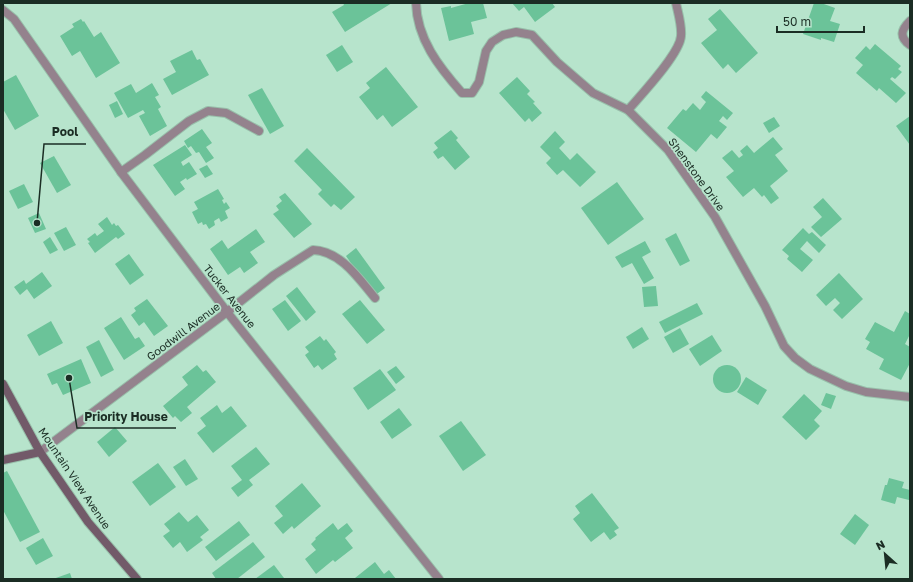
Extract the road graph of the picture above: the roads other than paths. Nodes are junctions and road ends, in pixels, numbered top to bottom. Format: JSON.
{"nodes":[{"id":1,"x":416,"y":3,"type":"edge"},
{"id":2,"x":676,"y":3,"type":"edge"},
{"id":3,"x":3,"y":10,"type":"edge"},
{"id":4,"x":910,"y":21,"type":"edge"},
{"id":5,"x":910,"y":45,"type":"edge"},
{"id":6,"x":628,"y":110,"type":"junction"},
{"id":7,"x":259,"y":131,"type":"dead end"},
{"id":8,"x":121,"y":172,"type":"junction"},
{"id":9,"x":375,"y":298,"type":"dead end"},
{"id":10,"x":228,"y":312,"type":"junction"},
{"id":11,"x":3,"y":384,"type":"edge"},
{"id":12,"x":910,"y":396,"type":"edge"},
{"id":13,"x":40,"y":452,"type":"junction"},
{"id":14,"x":3,"y":460,"type":"edge"},
{"id":15,"x":137,"y":579,"type":"edge"},
{"id":16,"x":439,"y":579,"type":"edge"}],
"edges":[{"from":1,"to":6,"type":"street","name":"Shenstone Drive"},
{"from":2,"to":6,"type":"street"},
{"from":3,"to":8,"type":"street","name":"Tucker Avenue"},
{"from":4,"to":5,"type":"street"},
{"from":6,"to":12,"type":"street","name":"Shenstone Drive"},
{"from":7,"to":8,"type":"street"},
{"from":8,"to":10,"type":"street","name":"Tucker Avenue"},
{"from":9,"to":10,"type":"street","name":"Goodwill Avenue"},
{"from":10,"to":13,"type":"street","name":"Goodwill Avenue"},
{"from":10,"to":16,"type":"street","name":"Tucker Avenue"},
{"from":11,"to":13,"type":"main road","name":"Mountain View Avenue"},
{"from":13,"to":14,"type":"main road"},
{"from":13,"to":15,"type":"main road","name":"Mountain View Avenue"}]}
